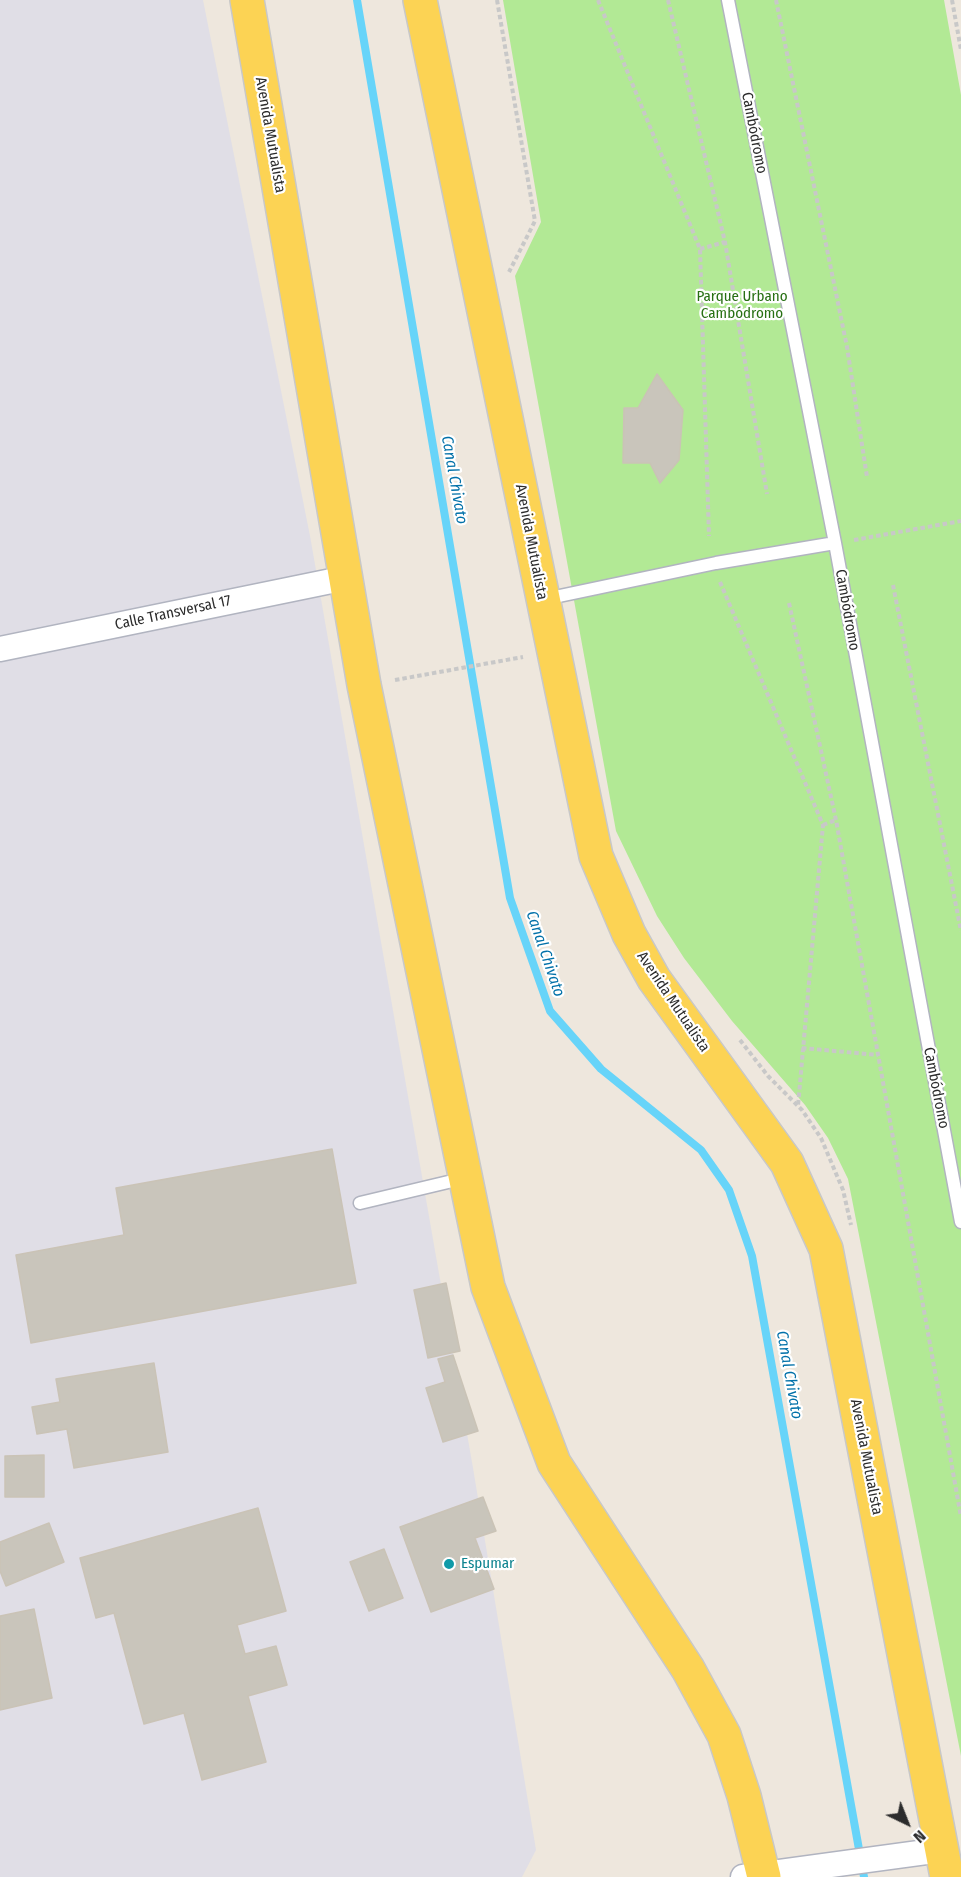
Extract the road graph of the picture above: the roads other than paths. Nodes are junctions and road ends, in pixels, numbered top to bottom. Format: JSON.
{"nodes":[{"id":1,"x":247,"y":0,"type":"edge"},
{"id":2,"x":420,"y":0,"type":"edge"},
{"id":3,"x":728,"y":0,"type":"edge"},
{"id":4,"x":835,"y":543,"type":"junction"},
{"id":5,"x":346,"y":578,"type":"junction"},
{"id":6,"x":543,"y":600,"type":"junction"},
{"id":7,"x":0,"y":649,"type":"edge"},
{"id":8,"x":466,"y":1178,"type":"junction"},
{"id":9,"x":360,"y":1203,"type":"dead end"},
{"id":10,"x":961,"y":1222,"type":"edge"},
{"id":11,"x":932,"y":1860,"type":"edge"},
{"id":12,"x":757,"y":1876,"type":"edge"}],
"edges":[{"from":1,"to":5,"type":"main road","name":"Avenida Mutualista"},
{"from":2,"to":6,"type":"main road","name":"Avenida Mutualista"},
{"from":3,"to":4,"type":"lane","name":"Cambódromo"},
{"from":4,"to":6,"type":"lane"},
{"from":4,"to":10,"type":"lane","name":"Cambódromo"},
{"from":5,"to":7,"type":"street","name":"Calle Transversal 17"},
{"from":5,"to":8,"type":"main road","name":"Avenida Mutualista"},
{"from":6,"to":11,"type":"main road","name":"Avenida Mutualista"},
{"from":8,"to":9,"type":"lane"},
{"from":8,"to":12,"type":"main road","name":"Avenida Mutualista"},
{"from":11,"to":12,"type":"street"}]}
